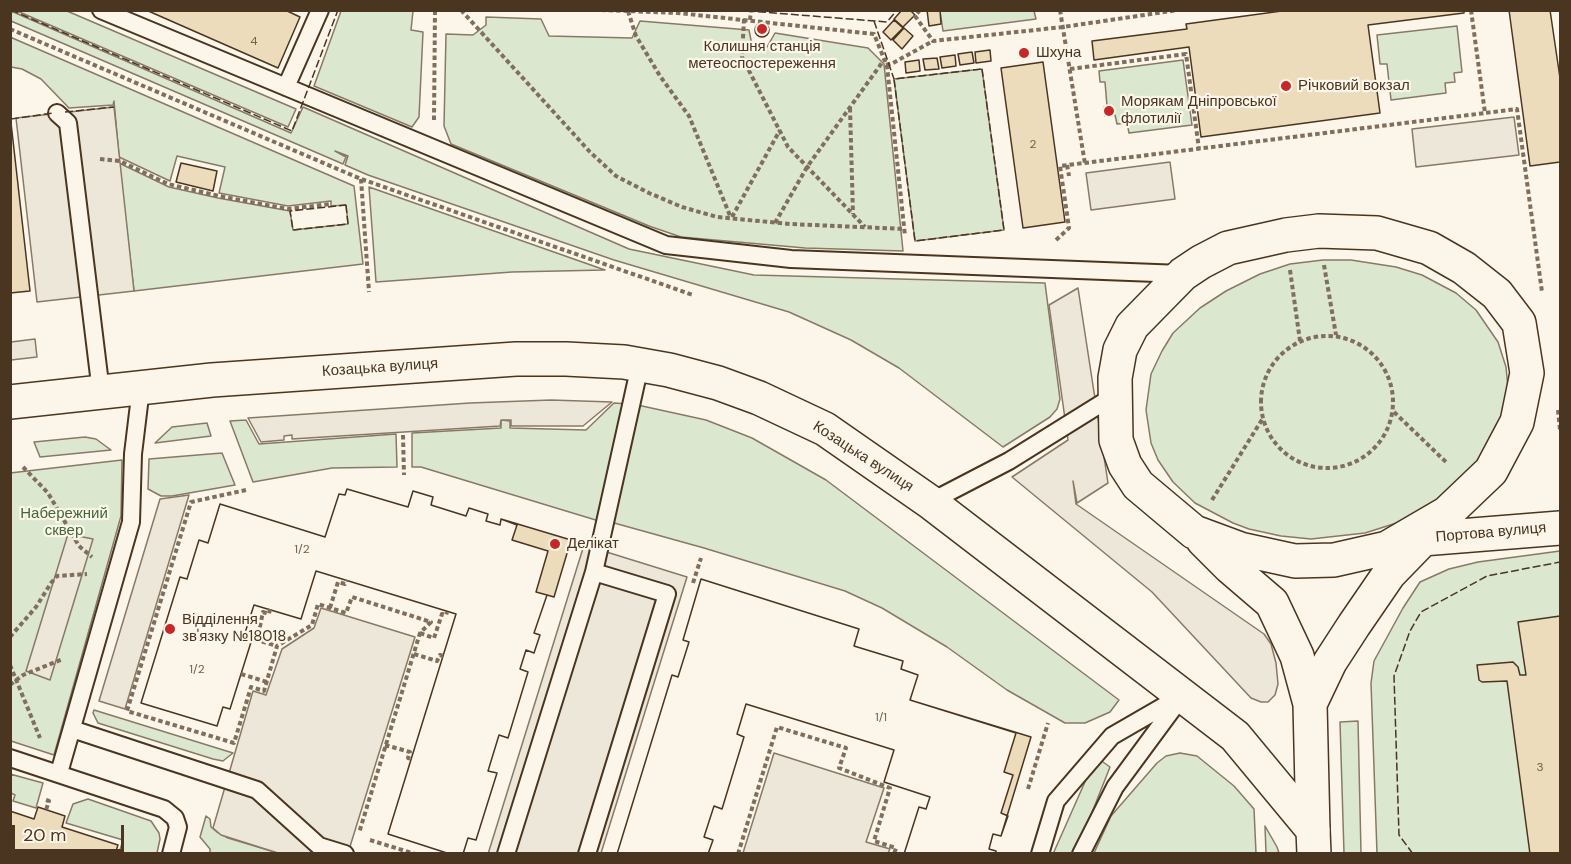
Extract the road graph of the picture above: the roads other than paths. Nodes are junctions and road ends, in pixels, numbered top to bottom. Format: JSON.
{"nodes":[{"id":1,"x":101,"y":10,"type":"edge"},
{"id":2,"x":320,"y":10,"type":"edge"},
{"id":3,"x":286,"y":87,"type":"junction"},
{"id":4,"x":57,"y":113,"type":"dead end"},
{"id":5,"x":1183,"y":274,"type":"junction"},
{"id":6,"x":640,"y":365,"type":"junction"},
{"id":7,"x":141,"y":388,"type":"junction"},
{"id":8,"x":101,"y":393,"type":"junction"},
{"id":9,"x":1114,"y":395,"type":"junction"},
{"id":10,"x":10,"y":402,"type":"edge"},
{"id":11,"x":930,"y":502,"type":"junction"},
{"id":12,"x":1447,"y":513,"type":"junction"},
{"id":13,"x":1201,"y":520,"type":"junction"},
{"id":14,"x":1560,"y":528,"type":"edge"},
{"id":15,"x":1422,"y":539,"type":"junction"},
{"id":16,"x":594,"y":572,"type":"junction"},
{"id":17,"x":1182,"y":695,"type":"junction"},
{"id":18,"x":1310,"y":704,"type":"junction"},
{"id":19,"x":72,"y":729,"type":"junction"},
{"id":20,"x":10,"y":758,"type":"edge"},
{"id":21,"x":59,"y":773,"type":"junction"},
{"id":22,"x":1313,"y":842,"type":"edge"},
{"id":23,"x":171,"y":854,"type":"edge"},
{"id":24,"x":345,"y":854,"type":"edge"},
{"id":25,"x":506,"y":854,"type":"edge"},
{"id":26,"x":587,"y":854,"type":"edge"},
{"id":27,"x":1040,"y":854,"type":"edge"},
{"id":28,"x":1081,"y":854,"type":"edge"}],
"edges":[{"from":1,"to":3,"type":"lane"},
{"from":2,"to":3,"type":"lane"},
{"from":3,"to":5,"type":"lane"},
{"from":4,"to":8,"type":"lane"},
{"from":5,"to":9,"type":"street"},
{"from":5,"to":12,"type":"street"},
{"from":6,"to":7,"type":"street","name":"Козацька вулиця"},
{"from":6,"to":11,"type":"street","name":"Козацька вулиця"},
{"from":6,"to":16,"type":"lane"},
{"from":7,"to":8,"type":"street","name":"Козацька вулиця"},
{"from":7,"to":19,"type":"lane"},
{"from":8,"to":10,"type":"street","name":"Козацька вулиця"},
{"from":9,"to":11,"type":"lane"},
{"from":9,"to":13,"type":"street"},
{"from":11,"to":17,"type":"street","name":"Козацька вулиця"},
{"from":12,"to":13,"type":"street"},
{"from":12,"to":15,"type":"street"},
{"from":13,"to":18,"type":"street"},
{"from":14,"to":15,"type":"street","name":"Портова вулиця"},
{"from":15,"to":18,"type":"street"},
{"from":16,"to":25,"type":"lane"},
{"from":16,"to":26,"type":"lane"},
{"from":17,"to":22,"type":"street","name":"Козацька вулиця"},
{"from":17,"to":27,"type":"lane"},
{"from":17,"to":28,"type":"lane"},
{"from":18,"to":22,"type":"street"},
{"from":19,"to":21,"type":"lane"},
{"from":19,"to":24,"type":"lane"},
{"from":20,"to":21,"type":"lane"},
{"from":21,"to":23,"type":"lane"}]}
